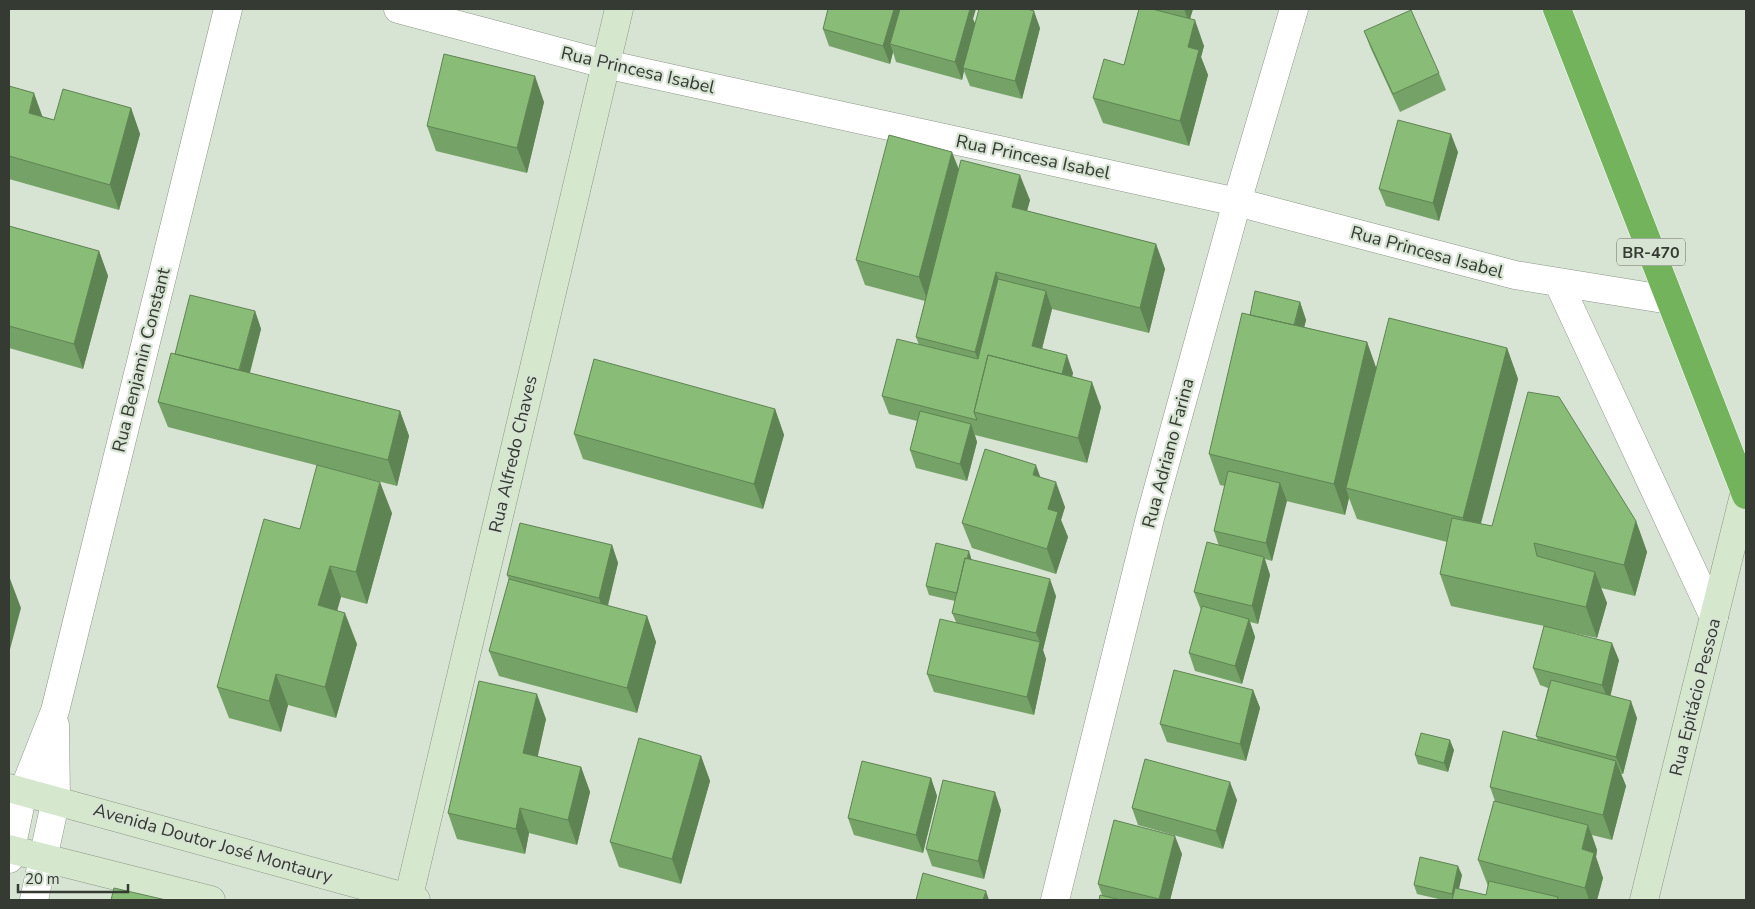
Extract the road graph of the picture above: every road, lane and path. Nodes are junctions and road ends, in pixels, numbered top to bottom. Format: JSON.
{"nodes":[{"id":1,"x":228,"y":9,"type":"edge"},
{"id":2,"x":398,"y":9,"type":"edge"},
{"id":3,"x":619,"y":9,"type":"edge"},
{"id":4,"x":1294,"y":9,"type":"edge"},
{"id":5,"x":1557,"y":9,"type":"edge"},
{"id":6,"x":605,"y":64,"type":"junction"},
{"id":7,"x":1237,"y":202,"type":"junction"},
{"id":8,"x":1558,"y":282,"type":"junction"},
{"id":9,"x":1670,"y":300,"type":"junction"},
{"id":10,"x":1746,"y":492,"type":"edge"},
{"id":11,"x":1714,"y":616,"type":"junction"},
{"id":12,"x":55,"y":711,"type":"junction"},
{"id":13,"x":16,"y":790,"type":"edge"},
{"id":14,"x":56,"y":800,"type":"junction"},
{"id":15,"x":9,"y":853,"type":"edge"},
{"id":16,"x":43,"y":858,"type":"junction"},
{"id":17,"x":34,"y":900,"type":"edge"},
{"id":18,"x":211,"y":900,"type":"edge"},
{"id":19,"x":411,"y":900,"type":"edge"},
{"id":20,"x":1055,"y":900,"type":"edge"},
{"id":21,"x":1644,"y":900,"type":"edge"}],
"edges":[{"from":1,"to":12,"type":"street","name":"Rua Benjamin Constant"},
{"from":2,"to":6,"type":"street","name":"Rua Princesa Isabel"},
{"from":3,"to":6,"type":"street","name":"Rua Alfredo Chaves"},
{"from":4,"to":7,"type":"street","name":"Rua Adriano Farina"},
{"from":5,"to":9,"type":"highway","number":"BR-470"},
{"from":6,"to":7,"type":"street","name":"Rua Princesa Isabel"},
{"from":6,"to":19,"type":"street","name":"Rua Alfredo Chaves"},
{"from":7,"to":8,"type":"street","name":"Rua Princesa Isabel"},
{"from":7,"to":20,"type":"street","name":"Rua Adriano Farina"},
{"from":8,"to":9,"type":"street","name":"Rua Princesa Isabel"},
{"from":8,"to":11,"type":"street"},
{"from":9,"to":10,"type":"highway","number":"BR-470"},
{"from":10,"to":11,"type":"street","name":"Rua Epitácio Pessoa"},
{"from":11,"to":21,"type":"street","name":"Rua Epitácio Pessoa"},
{"from":12,"to":13,"type":"street","name":"Rua Benjamin Constant"},
{"from":12,"to":14,"type":"street","name":"Rua Benjamin Constant"},
{"from":13,"to":14,"type":"street","name":"Avenida Doutor José Montaury"},
{"from":13,"to":15,"type":"street","name":"Rua Benjamin Constant"},
{"from":14,"to":16,"type":"street","name":"Rua Benjamin Constant"},
{"from":14,"to":19,"type":"street","name":"Avenida Doutor José Montaury"},
{"from":15,"to":16,"type":"street"},
{"from":16,"to":17,"type":"street","name":"Rua Benjamin Constant"},
{"from":16,"to":18,"type":"street"}]}
